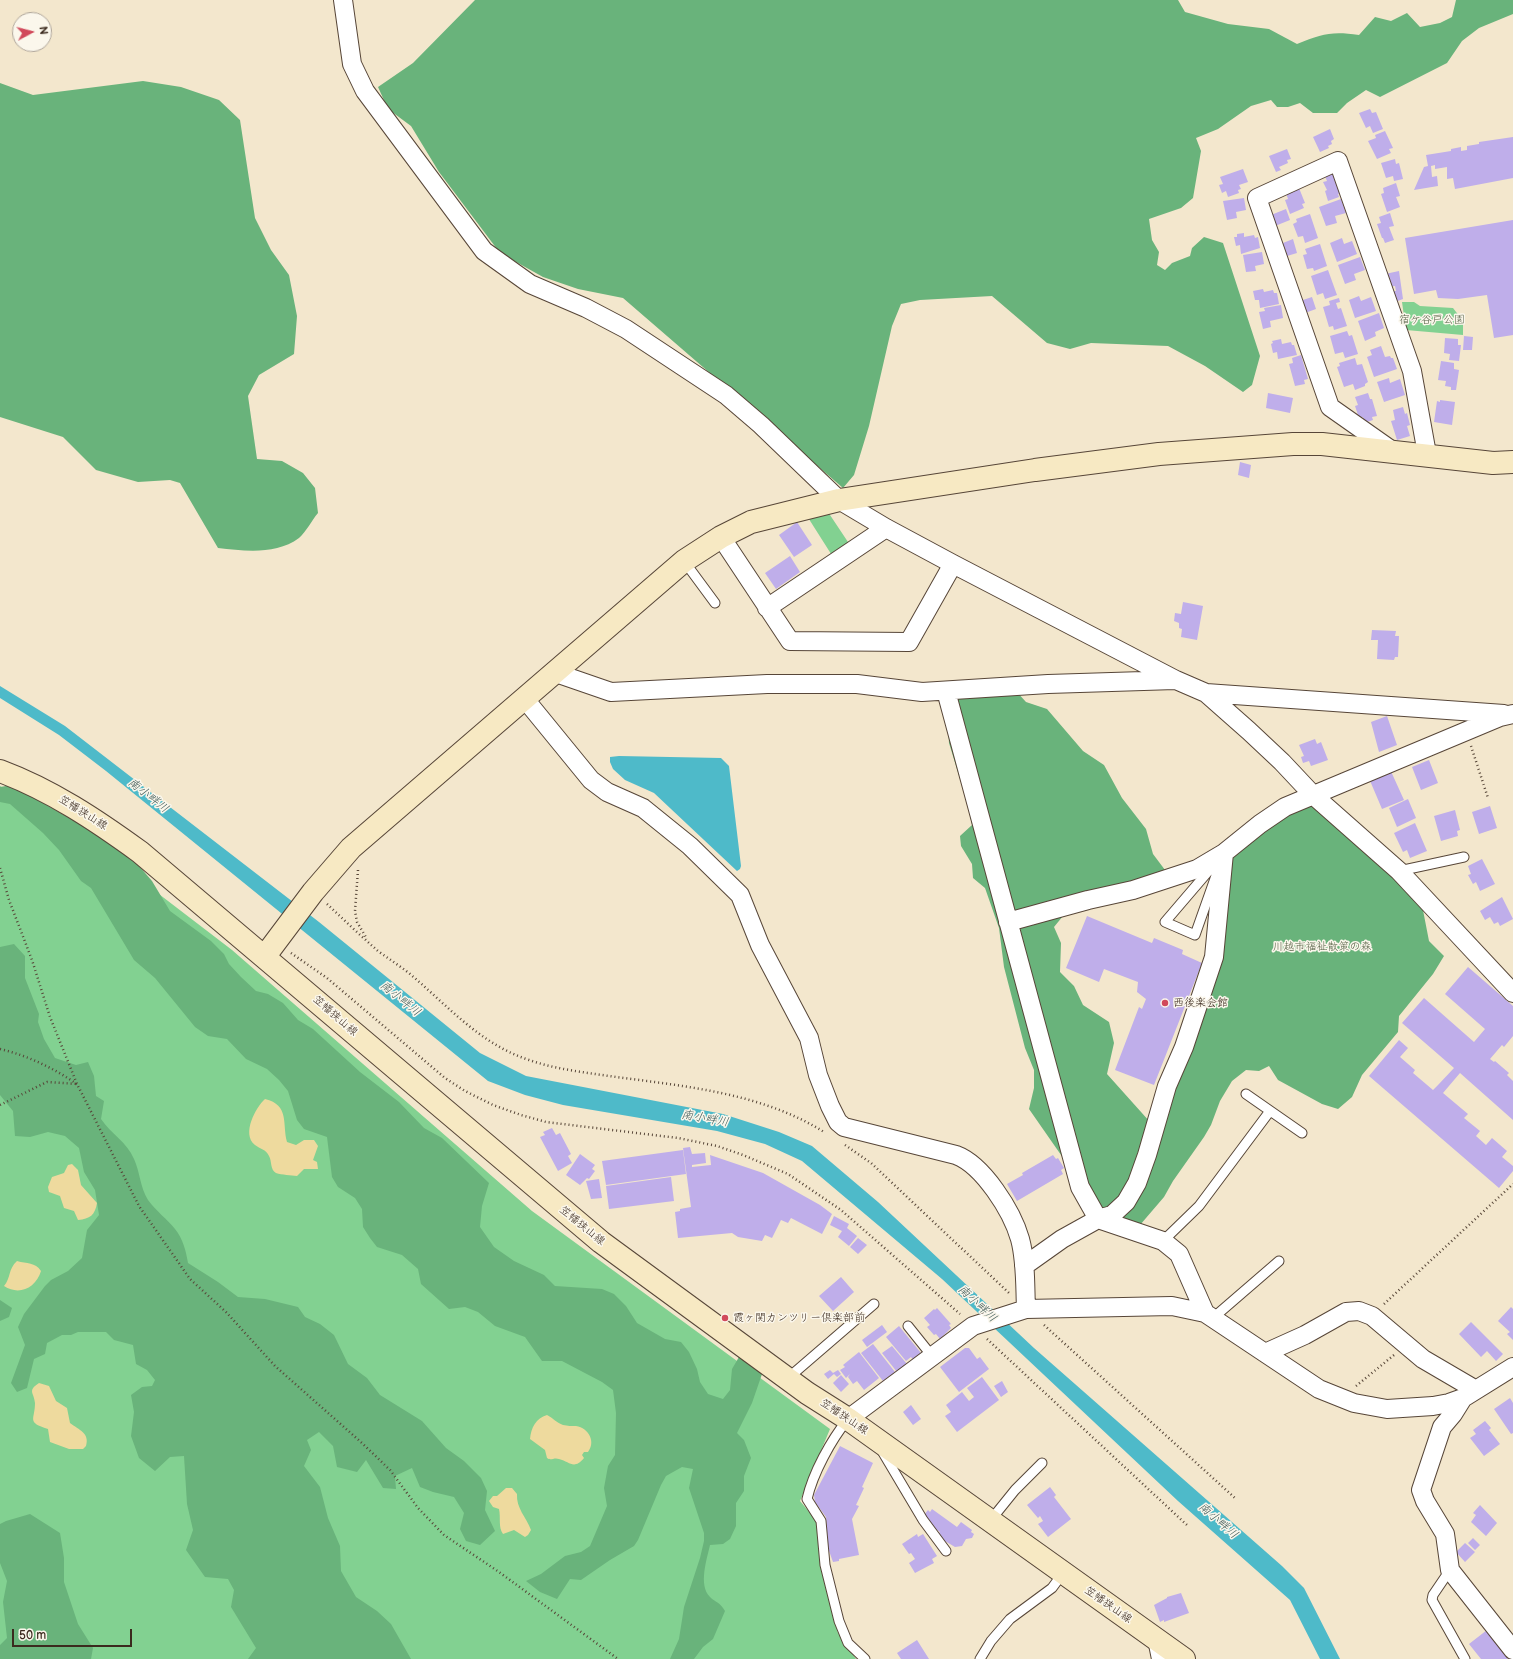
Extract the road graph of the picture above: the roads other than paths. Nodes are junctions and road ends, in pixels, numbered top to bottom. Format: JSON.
{"nodes":[{"id":1,"x":343,"y":0,"type":"edge"},
{"id":2,"x":1394,"y":452,"type":"junction"},
{"id":3,"x":1427,"y":454,"type":"junction"},
{"id":4,"x":1513,"y":462,"type":"edge"},
{"id":5,"x":839,"y":500,"type":"junction"},
{"id":6,"x":886,"y":528,"type":"junction"},
{"id":7,"x":721,"y":537,"type":"junction"},
{"id":8,"x":684,"y":561,"type":"junction"},
{"id":9,"x":953,"y":564,"type":"junction"},
{"id":10,"x":715,"y":604,"type":"dead end"},
{"id":11,"x":767,"y":608,"type":"junction"},
{"id":12,"x":553,"y":672,"type":"junction"},
{"id":13,"x":1176,"y":680,"type":"junction"},
{"id":14,"x":946,"y":691,"type":"junction"},
{"id":15,"x":1206,"y":693,"type":"junction"},
{"id":16,"x":524,"y":698,"type":"junction"},
{"id":17,"x":1512,"y":714,"type":"edge"},
{"id":18,"x":0,"y":771,"type":"edge"},
{"id":19,"x":1313,"y":795,"type":"junction"},
{"id":20,"x":1224,"y":853,"type":"junction"},
{"id":21,"x":1464,"y":857,"type":"dead end"},
{"id":22,"x":1399,"y":871,"type":"junction"},
{"id":23,"x":1008,"y":922,"type":"junction"},
{"id":24,"x":265,"y":956,"type":"junction"},
{"id":25,"x":1513,"y":993,"type":"edge"},
{"id":26,"x":1246,"y":1094,"type":"dead end"},
{"id":27,"x":1270,"y":1111,"type":"junction"},
{"id":28,"x":1302,"y":1133,"type":"dead end"},
{"id":29,"x":1098,"y":1218,"type":"junction"},
{"id":30,"x":1163,"y":1241,"type":"junction"},
{"id":31,"x":1280,"y":1261,"type":"dead end"},
{"id":32,"x":1024,"y":1266,"type":"junction"},
{"id":33,"x":874,"y":1304,"type":"dead end"},
{"id":34,"x":1026,"y":1310,"type":"junction"},
{"id":35,"x":1209,"y":1315,"type":"junction"},
{"id":36,"x":908,"y":1326,"type":"dead end"},
{"id":37,"x":1265,"y":1353,"type":"junction"},
{"id":38,"x":932,"y":1356,"type":"junction"},
{"id":39,"x":1513,"y":1367,"type":"edge"},
{"id":40,"x":787,"y":1379,"type":"junction"},
{"id":41,"x":1469,"y":1394,"type":"junction"},
{"id":42,"x":848,"y":1419,"type":"junction"},
{"id":43,"x":875,"y":1438,"type":"junction"},
{"id":44,"x":1042,"y":1463,"type":"dead end"},
{"id":45,"x":990,"y":1522,"type":"junction"},
{"id":46,"x":946,"y":1550,"type":"dead end"},
{"id":47,"x":1450,"y":1570,"type":"junction"},
{"id":48,"x":1063,"y":1573,"type":"junction"},
{"id":49,"x":1159,"y":1649,"type":"edge"},
{"id":50,"x":1513,"y":1650,"type":"edge"},
{"id":51,"x":865,"y":1659,"type":"edge"},
{"id":52,"x":980,"y":1659,"type":"edge"},
{"id":53,"x":1184,"y":1659,"type":"edge"},
{"id":54,"x":1465,"y":1659,"type":"edge"}],
"edges":[{"from":1,"to":5,"type":"street"},
{"from":2,"to":3,"type":"main road"},
{"from":2,"to":3,"type":"street"},
{"from":2,"to":5,"type":"main road"},
{"from":3,"to":4,"type":"main road"},
{"from":5,"to":6,"type":"street"},
{"from":5,"to":7,"type":"main road"},
{"from":6,"to":9,"type":"street"},
{"from":6,"to":11,"type":"street"},
{"from":7,"to":8,"type":"main road"},
{"from":7,"to":11,"type":"street"},
{"from":8,"to":10,"type":"lane"},
{"from":8,"to":12,"type":"main road"},
{"from":9,"to":11,"type":"street"},
{"from":9,"to":13,"type":"street"},
{"from":12,"to":14,"type":"street"},
{"from":12,"to":16,"type":"main road"},
{"from":13,"to":14,"type":"street"},
{"from":13,"to":15,"type":"street"},
{"from":14,"to":23,"type":"street"},
{"from":15,"to":17,"type":"street"},
{"from":15,"to":19,"type":"street"},
{"from":16,"to":24,"type":"main road"},
{"from":16,"to":32,"type":"street"},
{"from":17,"to":19,"type":"street"},
{"from":18,"to":24,"type":"main road","name":"笠幡狭山線"},
{"from":19,"to":20,"type":"street"},
{"from":19,"to":22,"type":"street"},
{"from":20,"to":20,"type":"lane"},
{"from":20,"to":23,"type":"street"},
{"from":20,"to":29,"type":"street"},
{"from":21,"to":22,"type":"lane"},
{"from":22,"to":25,"type":"street"},
{"from":23,"to":29,"type":"street"},
{"from":24,"to":40,"type":"main road","name":"笠幡狭山線"},
{"from":26,"to":27,"type":"lane"},
{"from":27,"to":28,"type":"lane"},
{"from":27,"to":30,"type":"lane"},
{"from":29,"to":30,"type":"street"},
{"from":29,"to":32,"type":"street"},
{"from":30,"to":35,"type":"street"},
{"from":31,"to":35,"type":"lane"},
{"from":32,"to":34,"type":"street"},
{"from":33,"to":40,"type":"lane"},
{"from":34,"to":35,"type":"street"},
{"from":34,"to":38,"type":"street"},
{"from":35,"to":37,"type":"street"},
{"from":36,"to":38,"type":"lane"},
{"from":37,"to":41,"type":"street"},
{"from":37,"to":41,"type":"street"},
{"from":38,"to":42,"type":"street"},
{"from":39,"to":41,"type":"street"},
{"from":40,"to":42,"type":"main road","name":"笠幡狭山線"},
{"from":41,"to":47,"type":"street"},
{"from":42,"to":43,"type":"main road","name":"笠幡狭山線"},
{"from":42,"to":51,"type":"lane"},
{"from":43,"to":45,"type":"main road","name":"笠幡狭山線"},
{"from":43,"to":46,"type":"lane"},
{"from":44,"to":45,"type":"lane"},
{"from":45,"to":48,"type":"main road","name":"笠幡狭山線"},
{"from":47,"to":50,"type":"street"},
{"from":47,"to":54,"type":"lane"},
{"from":48,"to":49,"type":"main road","name":"笠幡狭山線"},
{"from":48,"to":52,"type":"lane"},
{"from":49,"to":53,"type":"main road","name":"笠幡狭山線"}]}
